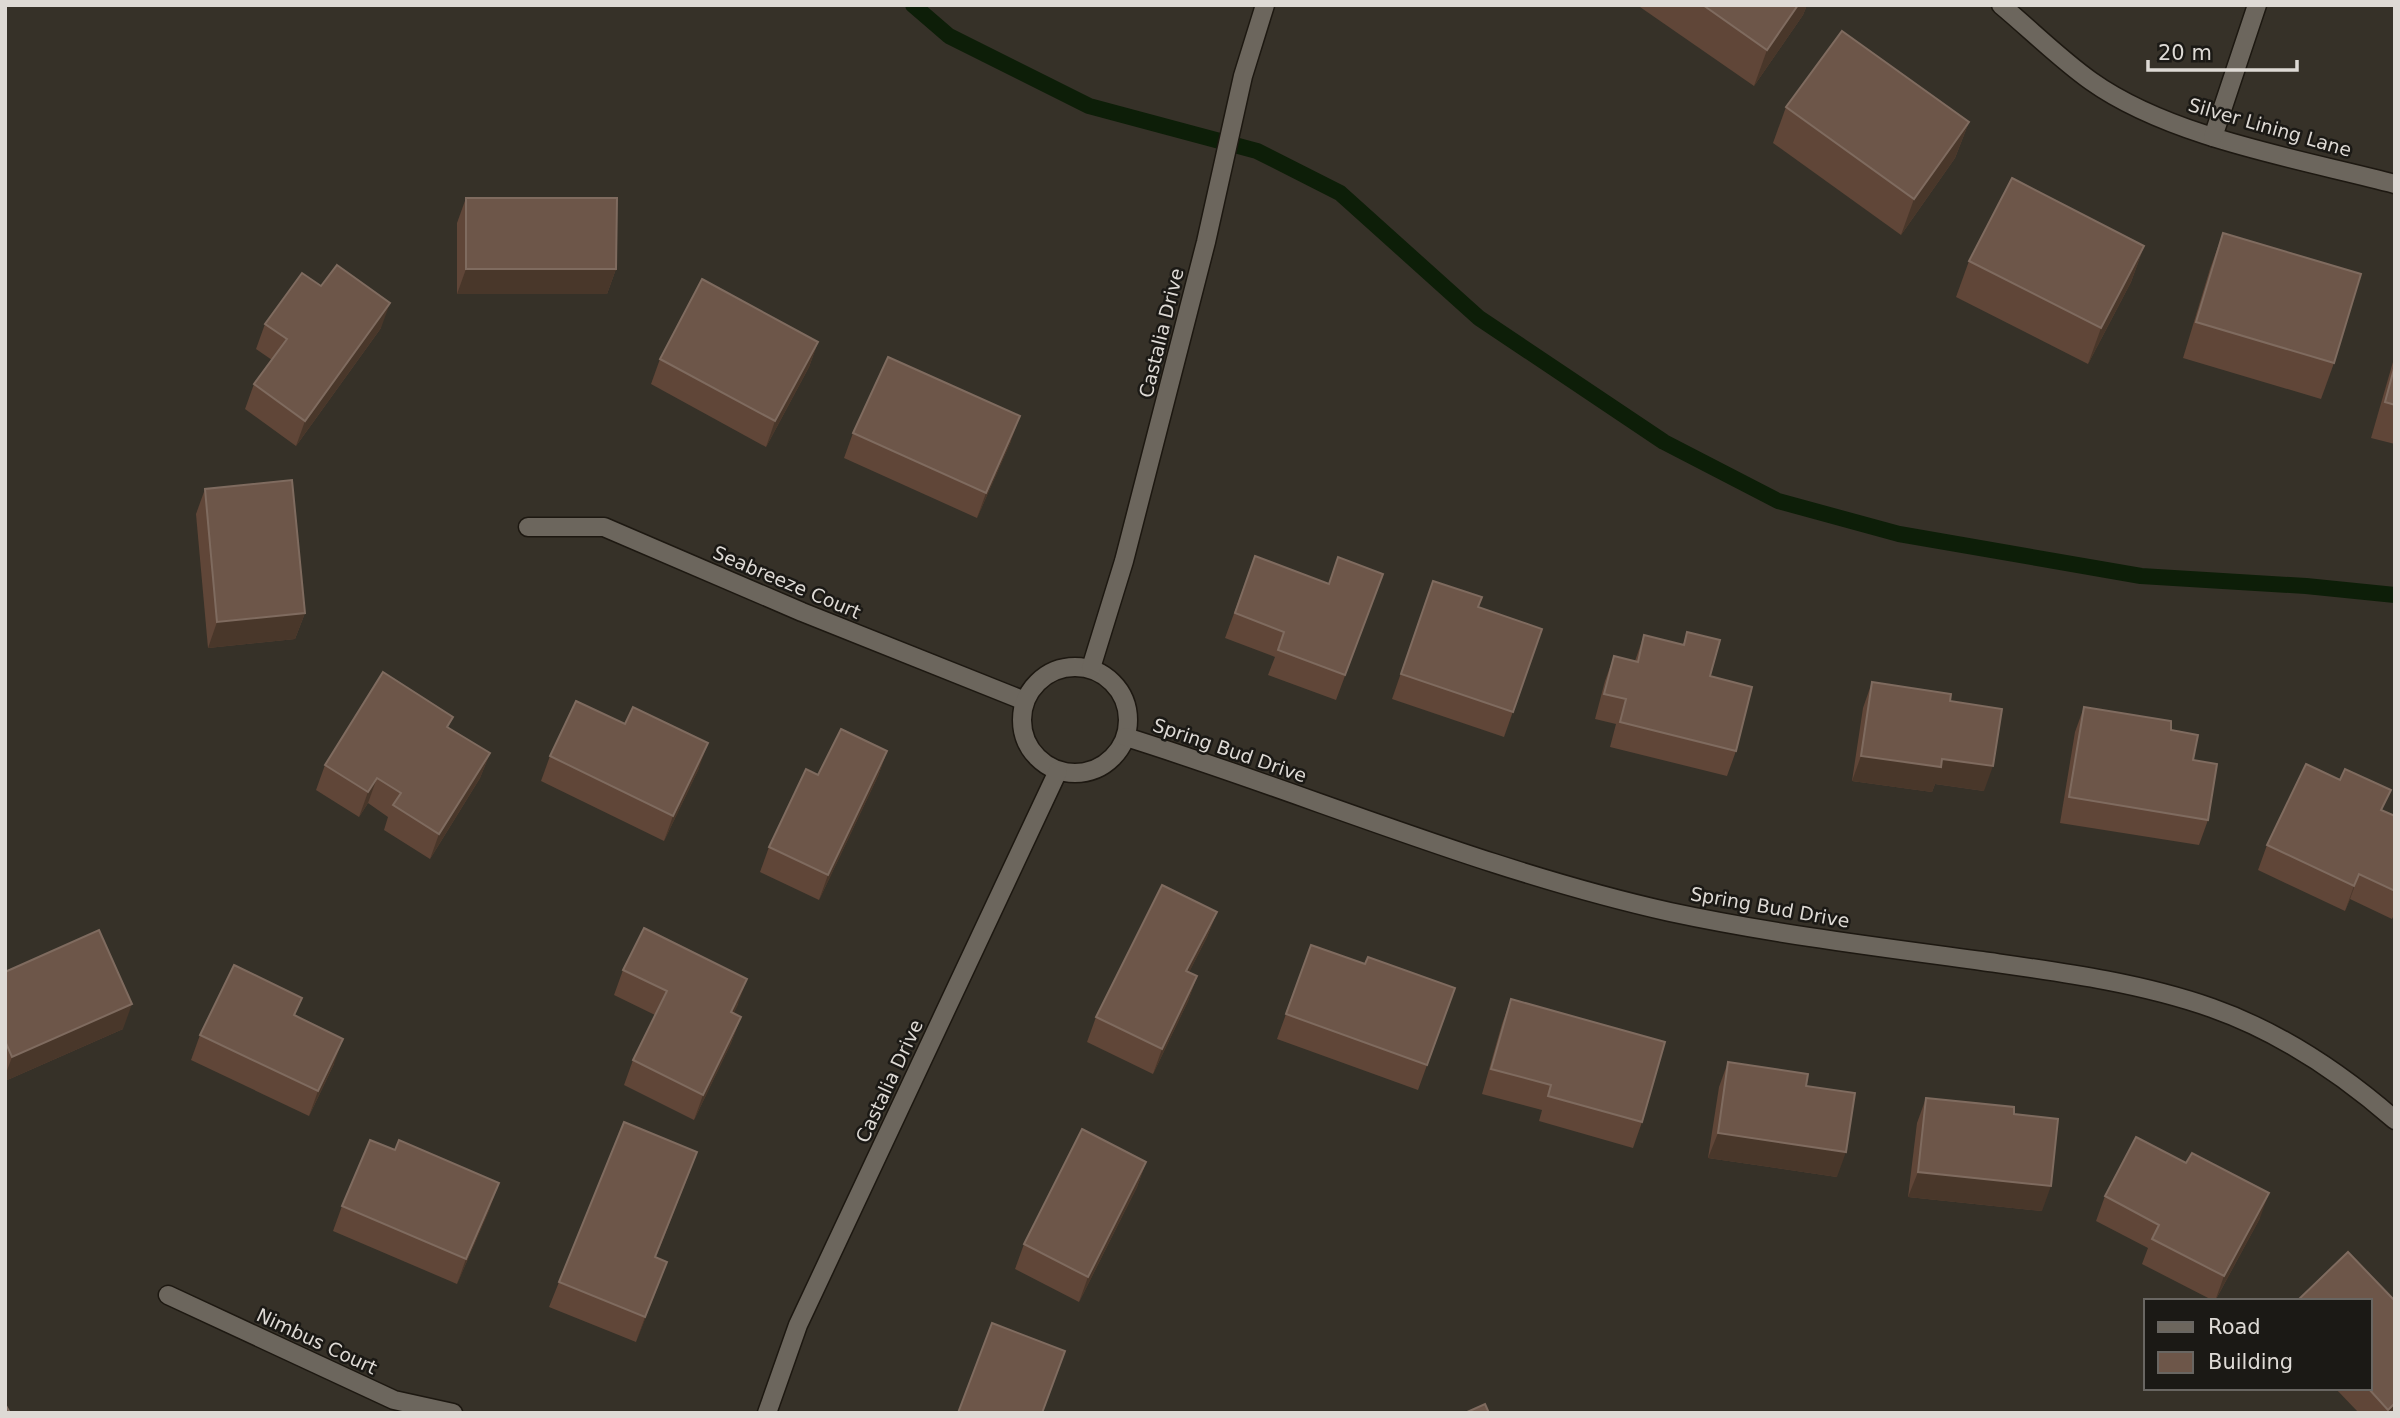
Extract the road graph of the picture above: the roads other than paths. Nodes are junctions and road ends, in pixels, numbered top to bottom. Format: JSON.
{"nodes":[{"id":1,"x":1265,"y":5,"type":"edge"},
{"id":2,"x":2001,"y":5,"type":"edge"},
{"id":3,"x":2257,"y":5,"type":"edge"},
{"id":4,"x":2213,"y":137,"type":"junction"},
{"id":5,"x":2395,"y":184,"type":"edge"},
{"id":6,"x":528,"y":527,"type":"dead end"},
{"id":7,"x":1091,"y":668,"type":"junction"},
{"id":8,"x":1025,"y":701,"type":"junction"},
{"id":9,"x":1126,"y":737,"type":"junction"},
{"id":10,"x":1058,"y":771,"type":"junction"},
{"id":11,"x":2395,"y":1119,"type":"edge"},
{"id":12,"x":168,"y":1295,"type":"dead end"},
{"id":13,"x":453,"y":1413,"type":"edge"},
{"id":14,"x":767,"y":1413,"type":"edge"}],
"edges":[{"from":1,"to":7,"type":"street","name":"Castalia Drive"},
{"from":2,"to":4,"type":"street","name":"Silver Lining Lane"},
{"from":3,"to":4,"type":"street"},
{"from":4,"to":5,"type":"street","name":"Silver Lining Lane"},
{"from":6,"to":8,"type":"street","name":"Seabreeze Court"},
{"from":7,"to":8,"type":"street"},
{"from":7,"to":9,"type":"street"},
{"from":8,"to":10,"type":"street"},
{"from":9,"to":10,"type":"street"},
{"from":9,"to":11,"type":"street","name":"Spring Bud Drive"},
{"from":10,"to":14,"type":"street","name":"Castalia Drive"},
{"from":12,"to":13,"type":"street","name":"Nimbus Court"}]}
